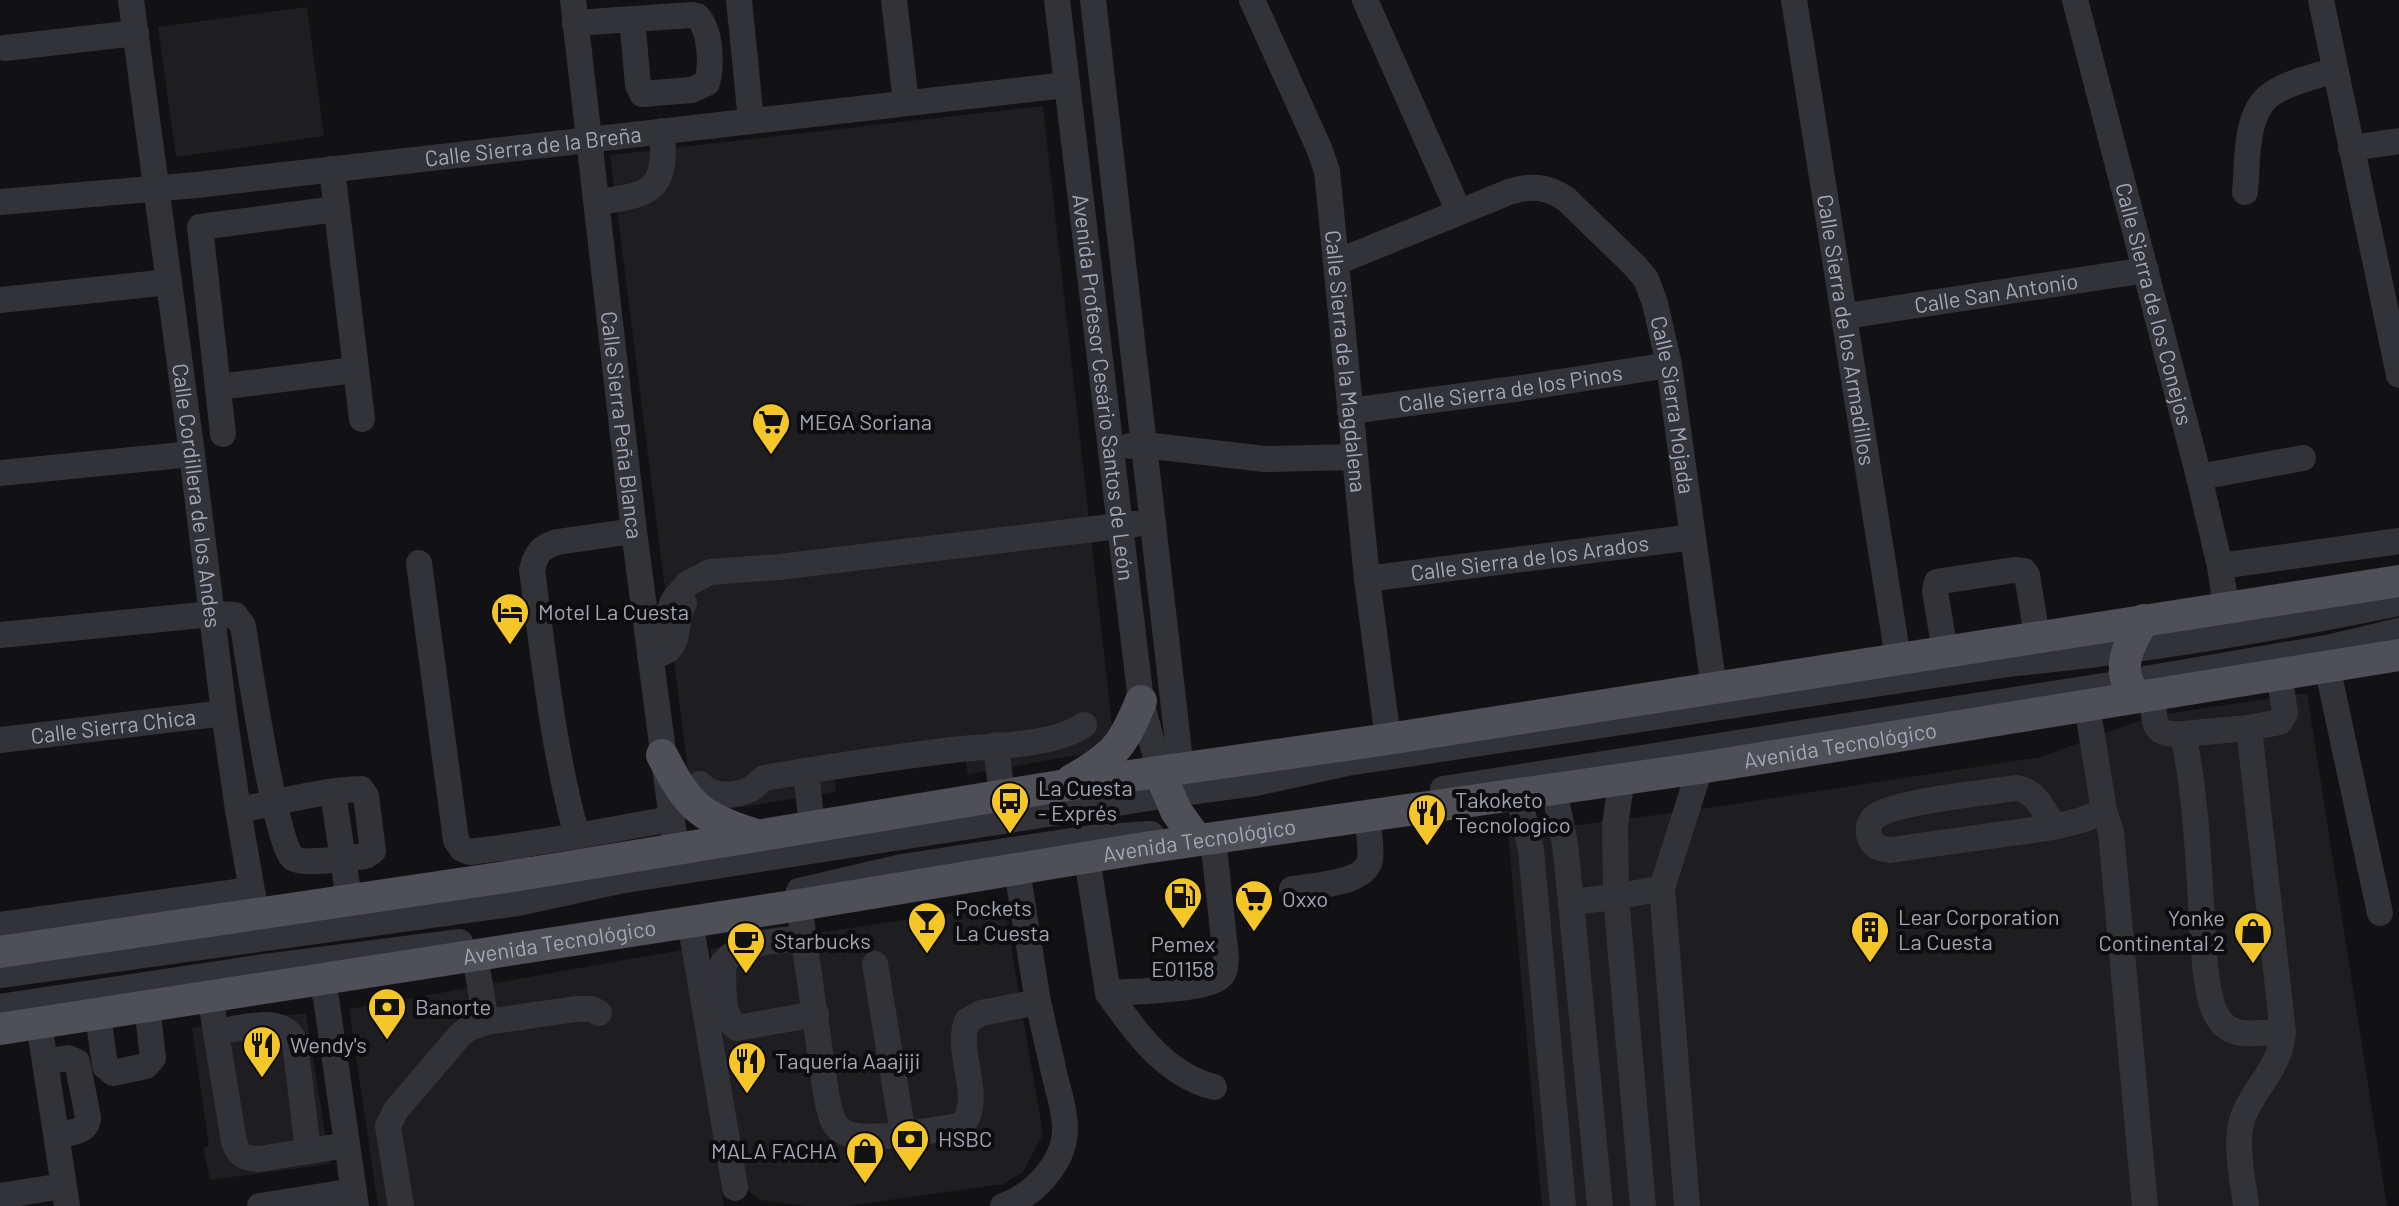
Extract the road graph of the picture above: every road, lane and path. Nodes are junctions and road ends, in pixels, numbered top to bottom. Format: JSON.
{"nodes":[{"id":1,"x":131,"y":0,"type":"edge"},
{"id":2,"x":739,"y":0,"type":"edge"},
{"id":3,"x":894,"y":0,"type":"edge"},
{"id":4,"x":1057,"y":0,"type":"edge"},
{"id":5,"x":1093,"y":0,"type":"edge"},
{"id":6,"x":1252,"y":0,"type":"edge"},
{"id":7,"x":1365,"y":0,"type":"edge"},
{"id":8,"x":1794,"y":0,"type":"edge"},
{"id":9,"x":2075,"y":0,"type":"edge"},
{"id":10,"x":2321,"y":0,"type":"edge"},
{"id":11,"x":574,"y":12,"type":"edge"},
{"id":12,"x":632,"y":19,"type":"dead end"},
{"id":13,"x":136,"y":33,"type":"junction"},
{"id":14,"x":5,"y":48,"type":"dead end"},
{"id":15,"x":2335,"y":70,"type":"junction"},
{"id":16,"x":1066,"y":85,"type":"junction"},
{"id":17,"x":906,"y":102,"type":"junction"},
{"id":18,"x":751,"y":120,"type":"junction"},
{"id":19,"x":662,"y":131,"type":"junction"},
{"id":20,"x":589,"y":139,"type":"junction"},
{"id":21,"x":2399,"y":141,"type":"edge"},
{"id":22,"x":2352,"y":155,"type":"junction"},
{"id":23,"x":2399,"y":155,"type":"edge"},
{"id":24,"x":332,"y":169,"type":"junction"},
{"id":25,"x":197,"y":185,"type":"junction"},
{"id":26,"x":157,"y":189,"type":"junction"},
{"id":27,"x":2245,"y":192,"type":"dead end"},
{"id":28,"x":0,"y":202,"type":"edge"},
{"id":29,"x":597,"y":202,"type":"junction"},
{"id":30,"x":336,"y":209,"type":"junction"},
{"id":31,"x":1459,"y":212,"type":"junction"},
{"id":32,"x":200,"y":227,"type":"junction"},
{"id":33,"x":1337,"y":262,"type":"junction"},
{"id":34,"x":2146,"y":270,"type":"junction"},
{"id":35,"x":169,"y":282,"type":"junction"},
{"id":36,"x":0,"y":300,"type":"edge"},
{"id":37,"x":1846,"y":316,"type":"junction"},
{"id":38,"x":1669,"y":365,"type":"junction"},
{"id":39,"x":355,"y":370,"type":"junction"},
{"id":40,"x":2399,"y":375,"type":"edge"},
{"id":41,"x":218,"y":387,"type":"junction"},
{"id":42,"x":1350,"y":411,"type":"junction"},
{"id":43,"x":362,"y":419,"type":"dead end"},
{"id":44,"x":223,"y":434,"type":"dead end"},
{"id":45,"x":1144,"y":445,"type":"junction"},
{"id":46,"x":1110,"y":447,"type":"junction"},
{"id":47,"x":192,"y":454,"type":"junction"},
{"id":48,"x":1354,"y":457,"type":"junction"},
{"id":49,"x":2303,"y":458,"type":"dead end"},
{"id":50,"x":0,"y":473,"type":"edge"},
{"id":51,"x":2199,"y":477,"type":"junction"},
{"id":52,"x":1151,"y":521,"type":"junction"},
{"id":53,"x":1119,"y":526,"type":"junction"},
{"id":54,"x":634,"y":531,"type":"junction"},
{"id":55,"x":1693,"y":537,"type":"junction"},
{"id":56,"x":2399,"y":541,"type":"edge"},
{"id":57,"x":419,"y":563,"type":"dead end"},
{"id":58,"x":2220,"y":566,"type":"junction"},
{"id":59,"x":737,"y":570,"type":"junction"},
{"id":60,"x":1367,"y":579,"type":"junction"},
{"id":61,"x":2399,"y":581,"type":"edge"},
{"id":62,"x":2399,"y":603,"type":"edge"},
{"id":63,"x":2226,"y":607,"type":"junction"},
{"id":64,"x":212,"y":614,"type":"junction"},
{"id":65,"x":2144,"y":620,"type":"junction"},
{"id":66,"x":647,"y":629,"type":"junction"},
{"id":67,"x":2399,"y":631,"type":"edge"},
{"id":68,"x":0,"y":635,"type":"edge"},
{"id":69,"x":2037,"y":636,"type":"junction"},
{"id":70,"x":1945,"y":651,"type":"junction"},
{"id":71,"x":2399,"y":655,"type":"edge"},
{"id":72,"x":650,"y":656,"type":"junction"},
{"id":73,"x":1898,"y":658,"type":"junction"},
{"id":74,"x":2327,"y":666,"type":"junction"},
{"id":75,"x":2279,"y":674,"type":"junction"},
{"id":76,"x":2137,"y":681,"type":"junction"},
{"id":77,"x":1714,"y":688,"type":"junction"},
{"id":78,"x":1141,"y":701,"type":"junction"},
{"id":79,"x":2087,"y":705,"type":"junction"},
{"id":80,"x":224,"y":713,"type":"junction"},
{"id":81,"x":1084,"y":725,"type":"dead end"},
{"id":82,"x":2249,"y":728,"type":"junction"},
{"id":83,"x":2183,"y":734,"type":"junction"},
{"id":84,"x":1388,"y":739,"type":"junction"},
{"id":85,"x":0,"y":740,"type":"edge"},
{"id":86,"x":996,"y":745,"type":"junction"},
{"id":87,"x":662,"y":755,"type":"junction"},
{"id":88,"x":1700,"y":768,"type":"junction"},
{"id":89,"x":806,"y":771,"type":"junction"},
{"id":90,"x":1170,"y":779,"type":"junction"},
{"id":91,"x":1622,"y":779,"type":"junction"},
{"id":92,"x":700,"y":784,"type":"dead end"},
{"id":93,"x":1060,"y":786,"type":"junction"},
{"id":94,"x":1554,"y":789,"type":"junction"},
{"id":95,"x":1518,"y":793,"type":"junction"},
{"id":96,"x":1002,"y":796,"type":"junction"},
{"id":97,"x":274,"y":804,"type":"junction"},
{"id":98,"x":238,"y":810,"type":"junction"},
{"id":99,"x":2104,"y":811,"type":"junction"},
{"id":100,"x":1367,"y":816,"type":"junction"},
{"id":101,"x":812,"y":827,"type":"junction"},
{"id":102,"x":2054,"y":827,"type":"junction"},
{"id":103,"x":673,"y":835,"type":"junction"},
{"id":104,"x":756,"y":835,"type":"junction"},
{"id":105,"x":577,"y":836,"type":"junction"},
{"id":106,"x":1199,"y":836,"type":"junction"},
{"id":107,"x":344,"y":858,"type":"junction"},
{"id":108,"x":1087,"y":858,"type":"junction"},
{"id":109,"x":517,"y":860,"type":"junction"},
{"id":110,"x":1017,"y":870,"type":"junction"},
{"id":111,"x":1662,"y":888,"type":"junction"},
{"id":112,"x":1292,"y":889,"type":"dead end"},
{"id":113,"x":1616,"y":897,"type":"junction"},
{"id":114,"x":349,"y":899,"type":"junction"},
{"id":115,"x":1571,"y":902,"type":"junction"},
{"id":116,"x":799,"y":905,"type":"junction"},
{"id":117,"x":2380,"y":913,"type":"dead end"},
{"id":118,"x":256,"y":914,"type":"junction"},
{"id":119,"x":306,"y":920,"type":"junction"},
{"id":120,"x":690,"y":921,"type":"junction"},
{"id":121,"x":0,"y":925,"type":"edge"},
{"id":122,"x":804,"y":938,"type":"junction"},
{"id":123,"x":0,"y":952,"type":"edge"},
{"id":124,"x":475,"y":956,"type":"junction"},
{"id":125,"x":875,"y":964,"type":"dead end"},
{"id":126,"x":313,"y":970,"type":"junction"},
{"id":127,"x":0,"y":975,"type":"edge"},
{"id":128,"x":252,"y":979,"type":"junction"},
{"id":129,"x":1108,"y":993,"type":"junction"},
{"id":130,"x":210,"y":996,"type":"junction"},
{"id":131,"x":1038,"y":1002,"type":"junction"},
{"id":132,"x":147,"y":1006,"type":"junction"},
{"id":133,"x":0,"y":1007,"type":"edge"},
{"id":134,"x":599,"y":1013,"type":"dead end"},
{"id":135,"x":98,"y":1014,"type":"junction"},
{"id":136,"x":816,"y":1014,"type":"junction"},
{"id":137,"x":486,"y":1022,"type":"junction"},
{"id":138,"x":39,"y":1023,"type":"junction"},
{"id":139,"x":0,"y":1029,"type":"edge"},
{"id":140,"x":216,"y":1032,"type":"junction"},
{"id":141,"x":2283,"y":1032,"type":"junction"},
{"id":142,"x":1214,"y":1087,"type":"dead end"},
{"id":143,"x":903,"y":1134,"type":"junction"},
{"id":144,"x":347,"y":1145,"type":"junction"},
{"id":145,"x":308,"y":1150,"type":"junction"},
{"id":146,"x":1639,"y":1151,"type":"junction"},
{"id":147,"x":1596,"y":1161,"type":"junction"},
{"id":148,"x":1560,"y":1164,"type":"junction"},
{"id":149,"x":735,"y":1188,"type":"dead end"},
{"id":150,"x":0,"y":1196,"type":"edge"},
{"id":151,"x":65,"y":1196,"type":"edge"},
{"id":152,"x":355,"y":1198,"type":"edge"},
{"id":153,"x":260,"y":1206,"type":"edge"},
{"id":154,"x":401,"y":1206,"type":"edge"},
{"id":155,"x":1003,"y":1206,"type":"edge"},
{"id":156,"x":1563,"y":1206,"type":"edge"},
{"id":157,"x":1600,"y":1206,"type":"edge"},
{"id":158,"x":1643,"y":1206,"type":"edge"},
{"id":159,"x":1687,"y":1206,"type":"edge"},
{"id":160,"x":2145,"y":1206,"type":"edge"},
{"id":161,"x":2246,"y":1206,"type":"edge"}],
"edges":[{"from":1,"to":13,"type":"street","name":"Calle Cordillera de los Andes"},
{"from":2,"to":18,"type":"street"},
{"from":3,"to":17,"type":"street"},
{"from":4,"to":16,"type":"street","name":"Avenida Profesor Cesário Santos de León"},
{"from":5,"to":45,"type":"street","name":"Avenida Profesor Cesário Santos de León"},
{"from":6,"to":33,"type":"street","name":"Calle Sierra de la Magdalena"},
{"from":7,"to":31,"type":"street"},
{"from":8,"to":37,"type":"street","name":"Calle Sierra de los Armadillos"},
{"from":9,"to":34,"type":"street","name":"Calle Sierra de los Conejos"},
{"from":10,"to":15,"type":"street"},
{"from":11,"to":12,"type":"street"},
{"from":11,"to":20,"type":"street","name":"Calle Sierra Peña Blanca"},
{"from":13,"to":14,"type":"street"},
{"from":13,"to":26,"type":"street","name":"Calle Cordillera de los Andes"},
{"from":15,"to":22,"type":"street"},
{"from":15,"to":27,"type":"street"},
{"from":16,"to":17,"type":"street","name":"Calle Sierra de la Breña"},
{"from":16,"to":46,"type":"street","name":"Avenida Profesor Cesário Santos de León"},
{"from":17,"to":18,"type":"street","name":"Calle Sierra de la Breña"},
{"from":18,"to":19,"type":"street","name":"Calle Sierra de la Breña"},
{"from":19,"to":20,"type":"street","name":"Calle Sierra de la Breña"},
{"from":19,"to":29,"type":"street"},
{"from":20,"to":24,"type":"street","name":"Calle Sierra de la Breña"},
{"from":20,"to":29,"type":"street","name":"Calle Sierra Peña Blanca"},
{"from":21,"to":22,"type":"street"},
{"from":22,"to":23,"type":"street"},
{"from":22,"to":40,"type":"street"},
{"from":24,"to":25,"type":"street","name":"Calle Sierra de la Breña"},
{"from":24,"to":30,"type":"street"},
{"from":25,"to":26,"type":"street","name":"Calle Sierra de la Breña"},
{"from":25,"to":32,"type":"street"},
{"from":26,"to":28,"type":"street","name":"Calle Sierra de la Breña"},
{"from":26,"to":35,"type":"street","name":"Calle Cordillera de los Andes"},
{"from":29,"to":54,"type":"street","name":"Calle Sierra Peña Blanca"},
{"from":30,"to":32,"type":"street"},
{"from":30,"to":39,"type":"street"},
{"from":31,"to":33,"type":"street"},
{"from":31,"to":38,"type":"street","name":"Calle Sierra Mojada"},
{"from":32,"to":41,"type":"street"},
{"from":33,"to":42,"type":"street","name":"Calle Sierra de la Magdalena"},
{"from":34,"to":37,"type":"street","name":"Calle San Antonio"},
{"from":34,"to":51,"type":"street","name":"Calle Sierra de los Conejos"},
{"from":35,"to":36,"type":"street"},
{"from":35,"to":47,"type":"street","name":"Calle Cordillera de los Andes"},
{"from":37,"to":73,"type":"street","name":"Calle Sierra de los Armadillos"},
{"from":38,"to":42,"type":"street","name":"Calle Sierra de los Pinos"},
{"from":38,"to":55,"type":"street","name":"Calle Sierra Mojada"},
{"from":39,"to":41,"type":"street"},
{"from":39,"to":43,"type":"street"},
{"from":41,"to":44,"type":"street"},
{"from":42,"to":48,"type":"street","name":"Calle Sierra de la Magdalena"},
{"from":45,"to":46,"type":"street"},
{"from":45,"to":48,"type":"street"},
{"from":45,"to":52,"type":"street","name":"Avenida Profesor Cesário Santos de León"},
{"from":46,"to":53,"type":"street","name":"Avenida Profesor Cesário Santos de León"},
{"from":47,"to":50,"type":"street"},
{"from":47,"to":64,"type":"street","name":"Calle Cordillera de los Andes"},
{"from":48,"to":60,"type":"street","name":"Calle Sierra de la Magdalena"},
{"from":49,"to":51,"type":"street"},
{"from":51,"to":58,"type":"street","name":"Calle Sierra de los Conejos"},
{"from":52,"to":53,"type":"street"},
{"from":52,"to":90,"type":"street","name":"Avenida Profesor Cesário Santos de León"},
{"from":53,"to":59,"type":"street"},
{"from":53,"to":78,"type":"street","name":"Avenida Profesor Cesário Santos de León"},
{"from":54,"to":66,"type":"street","name":"Calle Sierra Peña Blanca"},
{"from":54,"to":105,"type":"street"},
{"from":55,"to":60,"type":"street","name":"Calle Sierra de los Arados"},
{"from":55,"to":77,"type":"street","name":"Calle Sierra Mojada"},
{"from":56,"to":58,"type":"street"},
{"from":57,"to":109,"type":"street"},
{"from":58,"to":63,"type":"street","name":"Calle Sierra de los Conejos"},
{"from":59,"to":66,"type":"street"},
{"from":59,"to":72,"type":"street"},
{"from":60,"to":84,"type":"street","name":"Calle Sierra de la Magdalena"},
{"from":61,"to":63,"type":"main road"},
{"from":62,"to":76,"type":"street"},
{"from":63,"to":65,"type":"main road"},
{"from":64,"to":68,"type":"street"},
{"from":64,"to":80,"type":"street","name":"Calle Cordillera de los Andes"},
{"from":64,"to":97,"type":"street"},
{"from":65,"to":69,"type":"main road"},
{"from":65,"to":76,"type":"main road"},
{"from":66,"to":72,"type":"street","name":"Calle Sierra Peña Blanca"},
{"from":67,"to":76,"type":"street"},
{"from":69,"to":70,"type":"main road"},
{"from":69,"to":70,"type":"street"},
{"from":70,"to":73,"type":"main road"},
{"from":71,"to":74,"type":"main road","name":"Avenida Tecnológico"},
{"from":72,"to":87,"type":"street","name":"Calle Sierra Peña Blanca"},
{"from":73,"to":77,"type":"main road"},
{"from":74,"to":75,"type":"main road","name":"Avenida Tecnológico"},
{"from":74,"to":117,"type":"street"},
{"from":75,"to":76,"type":"main road","name":"Avenida Tecnológico"},
{"from":75,"to":82,"type":"street"},
{"from":76,"to":79,"type":"main road","name":"Avenida Tecnológico"},
{"from":76,"to":83,"type":"street"},
{"from":76,"to":90,"type":"street"},
{"from":76,"to":106,"type":"street"},
{"from":77,"to":84,"type":"main road"},
{"from":78,"to":90,"type":"street","name":"Avenida Profesor Cesário Santos de León"},
{"from":78,"to":93,"type":"main road"},
{"from":79,"to":88,"type":"main road","name":"Avenida Tecnológico"},
{"from":79,"to":99,"type":"street"},
{"from":80,"to":85,"type":"street","name":"Calle Sierra Chica"},
{"from":80,"to":98,"type":"street","name":"Calle Cordillera de los Andes"},
{"from":81,"to":86,"type":"street"},
{"from":82,"to":83,"type":"street"},
{"from":82,"to":141,"type":"street"},
{"from":83,"to":141,"type":"street"},
{"from":84,"to":90,"type":"main road"},
{"from":86,"to":89,"type":"street"},
{"from":86,"to":96,"type":"street"},
{"from":87,"to":103,"type":"street","name":"Calle Sierra Peña Blanca"},
{"from":87,"to":104,"type":"main road"},
{"from":88,"to":91,"type":"main road","name":"Avenida Tecnológico"},
{"from":88,"to":111,"type":"street"},
{"from":89,"to":92,"type":"street"},
{"from":89,"to":101,"type":"street"},
{"from":90,"to":93,"type":"main road"},
{"from":90,"to":106,"type":"main road"},
{"from":90,"to":119,"type":"street"},
{"from":91,"to":94,"type":"main road","name":"Avenida Tecnológico"},
{"from":91,"to":113,"type":"street"},
{"from":93,"to":96,"type":"main road"},
{"from":94,"to":95,"type":"main road","name":"Avenida Tecnológico"},
{"from":94,"to":115,"type":"street"},
{"from":95,"to":100,"type":"main road","name":"Avenida Tecnológico"},
{"from":95,"to":148,"type":"street"},
{"from":96,"to":101,"type":"main road"},
{"from":97,"to":98,"type":"street"},
{"from":97,"to":107,"type":"street"},
{"from":97,"to":107,"type":"street"},
{"from":98,"to":118,"type":"street","name":"Calle Cordillera de los Andes"},
{"from":99,"to":102,"type":"street"},
{"from":99,"to":160,"type":"street"},
{"from":100,"to":106,"type":"main road","name":"Avenida Tecnológico"},
{"from":100,"to":112,"type":"street"},
{"from":101,"to":104,"type":"main road"},
{"from":102,"to":102,"type":"street"},
{"from":103,"to":104,"type":"main road"},
{"from":103,"to":105,"type":"street"},
{"from":103,"to":109,"type":"main road"},
{"from":105,"to":109,"type":"street"},
{"from":106,"to":108,"type":"main road","name":"Avenida Tecnológico"},
{"from":106,"to":126,"type":"street"},
{"from":106,"to":129,"type":"street"},
{"from":107,"to":114,"type":"street"},
{"from":108,"to":110,"type":"main road","name":"Avenida Tecnológico"},
{"from":108,"to":129,"type":"street"},
{"from":109,"to":114,"type":"main road"},
{"from":110,"to":116,"type":"main road","name":"Avenida Tecnológico"},
{"from":110,"to":131,"type":"street"},
{"from":111,"to":113,"type":"street"},
{"from":111,"to":159,"type":"street"},
{"from":113,"to":115,"type":"street"},
{"from":113,"to":146,"type":"street"},
{"from":114,"to":119,"type":"main road"},
{"from":115,"to":147,"type":"street"},
{"from":116,"to":120,"type":"main road","name":"Avenida Tecnológico"},
{"from":116,"to":122,"type":"street"},
{"from":118,"to":119,"type":"main road"},
{"from":118,"to":121,"type":"street"},
{"from":118,"to":123,"type":"main road"},
{"from":118,"to":127,"type":"street"},
{"from":118,"to":128,"type":"street","name":"Calle Cordillera de los Andes"},
{"from":119,"to":126,"type":"street"},
{"from":120,"to":124,"type":"main road","name":"Avenida Tecnológico"},
{"from":120,"to":149,"type":"street"},
{"from":122,"to":136,"type":"street"},
{"from":122,"to":136,"type":"street"},
{"from":124,"to":126,"type":"main road","name":"Avenida Tecnológico"},
{"from":124,"to":137,"type":"street"},
{"from":125,"to":143,"type":"street"},
{"from":126,"to":128,"type":"main road","name":"Avenida Tecnológico"},
{"from":126,"to":144,"type":"street"},
{"from":128,"to":130,"type":"main road","name":"Avenida Tecnológico"},
{"from":128,"to":133,"type":"street"},
{"from":129,"to":142,"type":"street"},
{"from":130,"to":132,"type":"main road","name":"Avenida Tecnológico"},
{"from":130,"to":140,"type":"street"},
{"from":131,"to":143,"type":"street"},
{"from":131,"to":155,"type":"street"},
{"from":132,"to":135,"type":"main road","name":"Avenida Tecnológico"},
{"from":132,"to":135,"type":"street"},
{"from":134,"to":137,"type":"street"},
{"from":135,"to":138,"type":"main road","name":"Avenida Tecnológico"},
{"from":136,"to":143,"type":"street"},
{"from":137,"to":154,"type":"street"},
{"from":138,"to":139,"type":"main road","name":"Avenida Tecnológico"},
{"from":138,"to":151,"type":"street"},
{"from":140,"to":145,"type":"street"},
{"from":140,"to":145,"type":"street"},
{"from":141,"to":161,"type":"street"},
{"from":144,"to":145,"type":"street"},
{"from":144,"to":152,"type":"street"},
{"from":146,"to":147,"type":"street"},
{"from":146,"to":158,"type":"street"},
{"from":147,"to":148,"type":"street"},
{"from":147,"to":157,"type":"street"},
{"from":148,"to":156,"type":"street"},
{"from":150,"to":151,"type":"street"},
{"from":152,"to":153,"type":"street"}]}
